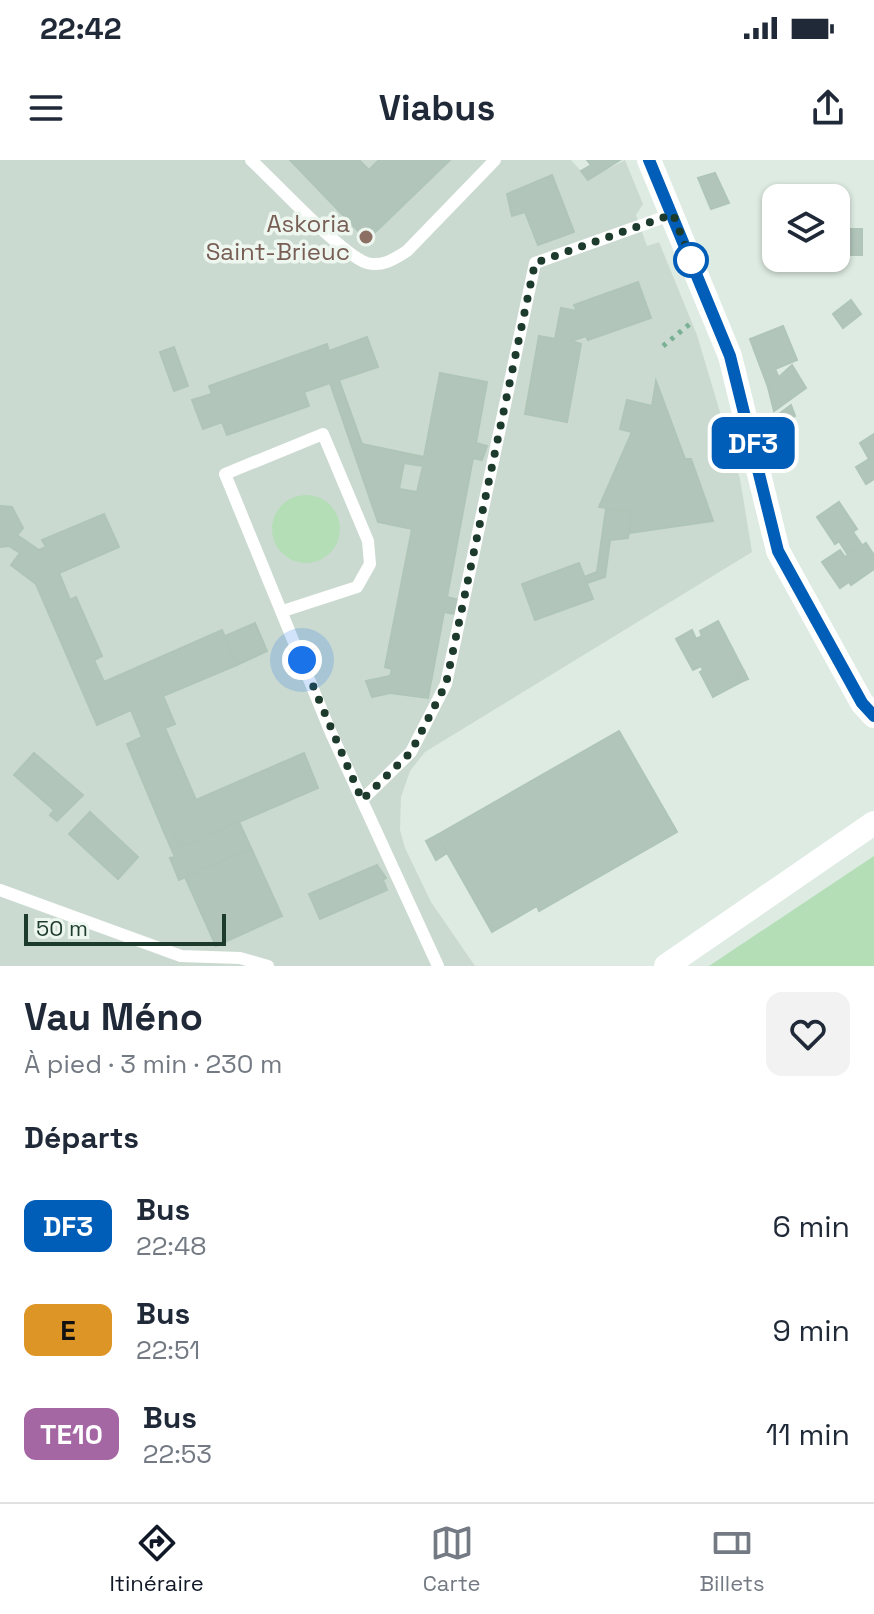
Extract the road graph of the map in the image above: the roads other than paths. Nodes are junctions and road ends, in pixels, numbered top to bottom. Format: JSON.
{"nodes":[{"id":1,"x":251,"y":160,"type":"edge"},
{"id":2,"x":495,"y":160,"type":"edge"},
{"id":3,"x":649,"y":160,"type":"edge"},
{"id":4,"x":673,"y":214,"type":"junction"},
{"id":5,"x":283,"y":611,"type":"junction"},
{"id":6,"x":874,"y":716,"type":"edge"},
{"id":7,"x":362,"y":800,"type":"junction"},
{"id":8,"x":874,"y":823,"type":"edge"},
{"id":9,"x":0,"y":890,"type":"edge"},
{"id":10,"x":268,"y":966,"type":"edge"},
{"id":11,"x":438,"y":966,"type":"edge"},
{"id":12,"x":666,"y":966,"type":"edge"}],
"edges":[{"from":1,"to":2,"type":"lane"},
{"from":3,"to":4,"type":"street"},
{"from":4,"to":6,"type":"street"},
{"from":4,"to":7,"type":"lane"},
{"from":5,"to":5,"type":"lane"},
{"from":5,"to":7,"type":"lane"},
{"from":7,"to":11,"type":"lane"},
{"from":8,"to":12,"type":"street"},
{"from":9,"to":10,"type":"lane"}]}
